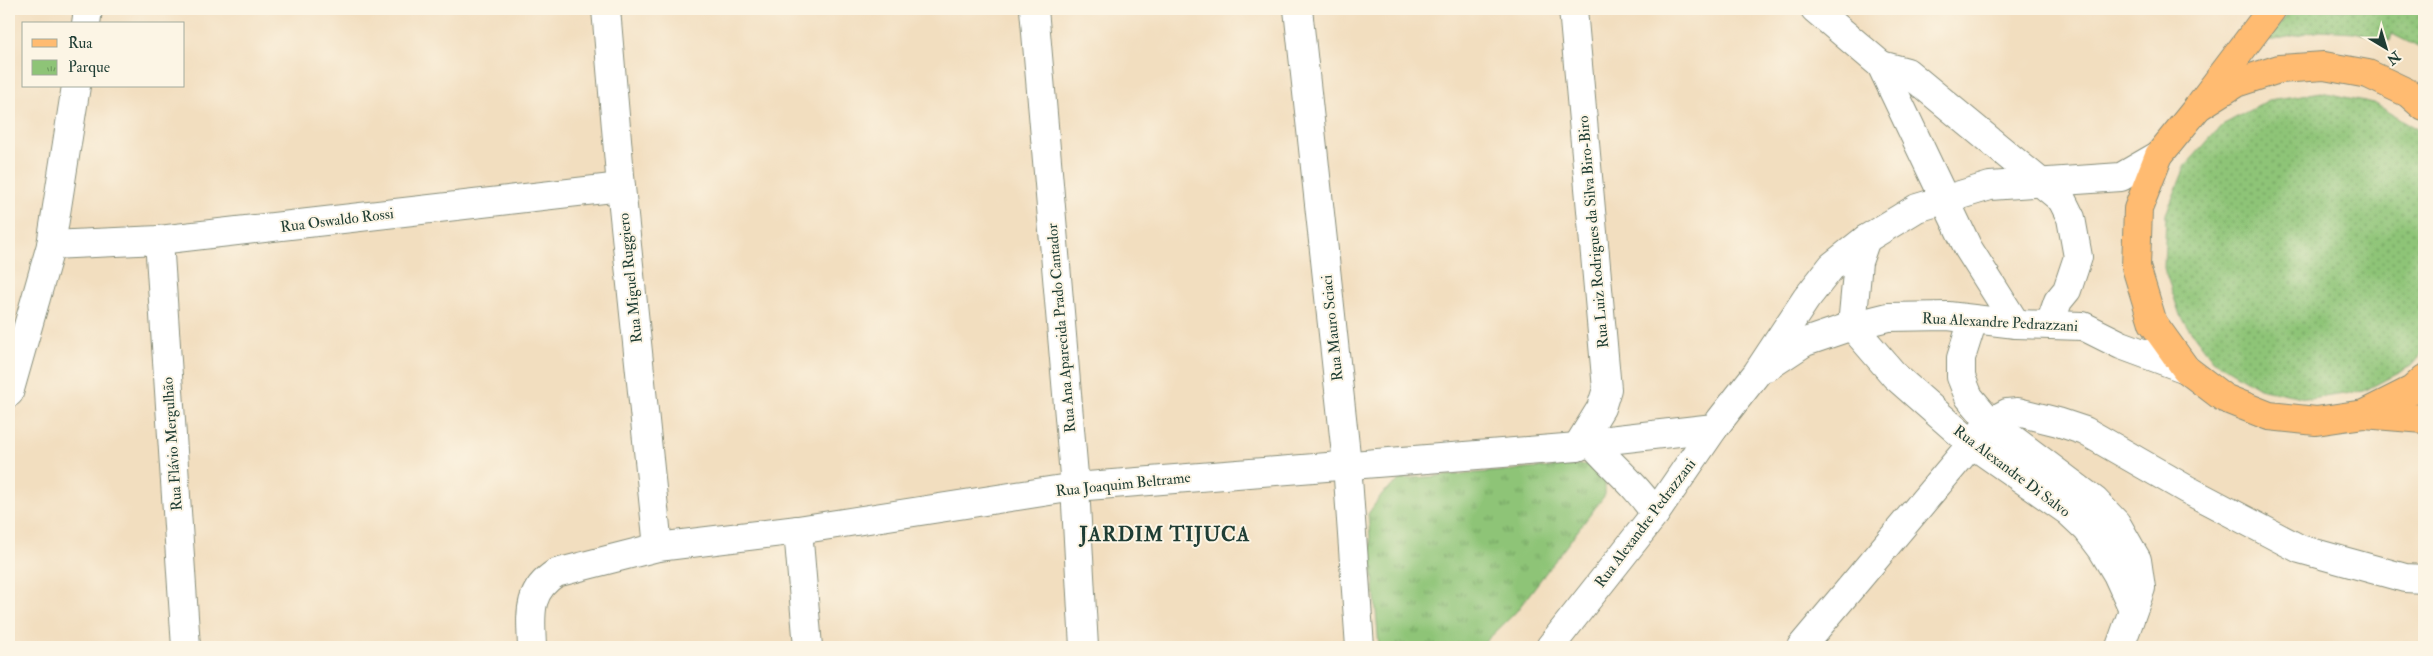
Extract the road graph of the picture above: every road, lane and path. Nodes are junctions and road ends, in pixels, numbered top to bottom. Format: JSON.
{"nodes":[{"id":1,"x":88,"y":9,"type":"edge"},
{"id":2,"x":606,"y":9,"type":"edge"},
{"id":3,"x":1034,"y":9,"type":"edge"},
{"id":4,"x":1298,"y":9,"type":"edge"},
{"id":5,"x":1573,"y":9,"type":"edge"},
{"id":6,"x":1815,"y":9,"type":"edge"},
{"id":7,"x":2272,"y":9,"type":"edge"},
{"id":8,"x":86,"y":22,"type":"edge"},
{"id":9,"x":1881,"y":65,"type":"junction"},
{"id":10,"x":76,"y":88,"type":"edge"},
{"id":11,"x":2419,"y":100,"type":"edge"},
{"id":12,"x":2198,"y":107,"type":"junction"},
{"id":13,"x":2159,"y":155,"type":"junction"},
{"id":14,"x":2041,"y":181,"type":"junction"},
{"id":15,"x":621,"y":188,"type":"junction"},
{"id":16,"x":1945,"y":201,"type":"junction"},
{"id":17,"x":1866,"y":239,"type":"junction"},
{"id":18,"x":158,"y":240,"type":"junction"},
{"id":19,"x":51,"y":245,"type":"junction"},
{"id":20,"x":1974,"y":320,"type":"junction"},
{"id":21,"x":2016,"y":324,"type":"junction"},
{"id":22,"x":2050,"y":324,"type":"junction"},
{"id":23,"x":1852,"y":326,"type":"junction"},
{"id":24,"x":2186,"y":370,"type":"junction"},
{"id":25,"x":1757,"y":373,"type":"junction"},
{"id":26,"x":2424,"y":379,"type":"edge"},
{"id":27,"x":9,"y":393,"type":"edge"},
{"id":28,"x":2364,"y":414,"type":"junction"},
{"id":29,"x":2424,"y":419,"type":"edge"},
{"id":30,"x":1990,"y":422,"type":"junction"},
{"id":31,"x":1714,"y":428,"type":"junction"},
{"id":32,"x":1972,"y":444,"type":"junction"},
{"id":33,"x":1584,"y":445,"type":"junction"},
{"id":34,"x":1347,"y":464,"type":"junction"},
{"id":35,"x":1075,"y":488,"type":"junction"},
{"id":36,"x":1655,"y":514,"type":"junction"},
{"id":37,"x":798,"y":530,"type":"junction"},
{"id":38,"x":658,"y":547,"type":"junction"},
{"id":39,"x":2424,"y":579,"type":"edge"},
{"id":40,"x":2132,"y":608,"type":"junction"},
{"id":41,"x":186,"y":647,"type":"edge"},
{"id":42,"x":532,"y":647,"type":"edge"},
{"id":43,"x":808,"y":647,"type":"edge"},
{"id":44,"x":1084,"y":647,"type":"edge"},
{"id":45,"x":1360,"y":647,"type":"edge"},
{"id":46,"x":1550,"y":647,"type":"edge"},
{"id":47,"x":1800,"y":647,"type":"edge"},
{"id":48,"x":2120,"y":647,"type":"edge"}],
"edges":[{"from":1,"to":8,"type":"street"},
{"from":2,"to":15,"type":"street","name":"Rua Miguel Ruggiero"},
{"from":3,"to":35,"type":"street","name":"Rua Ana Aparecida Prado Cantador"},
{"from":4,"to":34,"type":"street","name":"Rua Mauro Sciaci"},
{"from":5,"to":33,"type":"street","name":"Rua Luiz Rodrigues da Silva Biro-Biro"},
{"from":6,"to":9,"type":"street"},
{"from":7,"to":12,"type":"main road"},
{"from":9,"to":14,"type":"street"},
{"from":9,"to":16,"type":"street"},
{"from":10,"to":19,"type":"street"},
{"from":11,"to":12,"type":"main road"},
{"from":12,"to":13,"type":"main road"},
{"from":13,"to":14,"type":"street","name":"Rua Alexandre Pedrazzani"},
{"from":13,"to":24,"type":"main road"},
{"from":14,"to":16,"type":"street","name":"Rua Alexandre Pedrazzani"},
{"from":14,"to":22,"type":"street"},
{"from":15,"to":18,"type":"street","name":"Rua Oswaldo Rossi"},
{"from":15,"to":38,"type":"street","name":"Rua Miguel Ruggiero"},
{"from":16,"to":17,"type":"street","name":"Rua Alexandre Pedrazzani"},
{"from":16,"to":21,"type":"street"},
{"from":17,"to":23,"type":"street"},
{"from":17,"to":25,"type":"street","name":"Rua Alexandre Pedrazzani"},
{"from":18,"to":19,"type":"street","name":"Rua Oswaldo Rossi"},
{"from":18,"to":41,"type":"street","name":"Rua Flávio Mergulhão"},
{"from":19,"to":27,"type":"street"},
{"from":20,"to":21,"type":"street","name":"Rua Alexandre Pedrazzani"},
{"from":20,"to":23,"type":"street","name":"Rua Alexandre Pedrazzani"},
{"from":20,"to":30,"type":"street","name":"Rua Alexandre Di Salvo"},
{"from":21,"to":22,"type":"street","name":"Rua Alexandre Pedrazzani"},
{"from":22,"to":24,"type":"street","name":"Rua Alexandre Pedrazzani"},
{"from":23,"to":25,"type":"street","name":"Rua Alexandre Pedrazzani"},
{"from":23,"to":32,"type":"street","name":"Rua Alexandre Di Salvo"},
{"from":24,"to":28,"type":"main road"},
{"from":25,"to":31,"type":"street","name":"Rua Alexandre Pedrazzani"},
{"from":26,"to":28,"type":"main road"},
{"from":28,"to":29,"type":"main road"},
{"from":30,"to":32,"type":"street"},
{"from":30,"to":39,"type":"street"},
{"from":30,"to":40,"type":"street","name":"Rua Alexandre Di Salvo"},
{"from":31,"to":33,"type":"street","name":"Rua Joaquim Beltrame"},
{"from":31,"to":36,"type":"street","name":"Rua Alexandre Pedrazzani"},
{"from":32,"to":40,"type":"street","name":"Rua Alexandre Di Salvo"},
{"from":32,"to":47,"type":"street"},
{"from":33,"to":34,"type":"street","name":"Rua Joaquim Beltrame"},
{"from":33,"to":36,"type":"street"},
{"from":34,"to":35,"type":"street","name":"Rua Joaquim Beltrame"},
{"from":34,"to":45,"type":"street","name":"Rua Mauro Sciaci"},
{"from":35,"to":37,"type":"street","name":"Rua Joaquim Beltrame"},
{"from":35,"to":44,"type":"street","name":"Rua Ana Aparecida Prado Cantador"},
{"from":36,"to":46,"type":"street","name":"Rua Alexandre Pedrazzani"},
{"from":37,"to":38,"type":"street","name":"Rua Joaquim Beltrame"},
{"from":37,"to":43,"type":"street"},
{"from":38,"to":42,"type":"street","name":"Rua Joaquim Beltrame"},
{"from":40,"to":48,"type":"street","name":"Rua Alexandre Di Salvo"}]}
